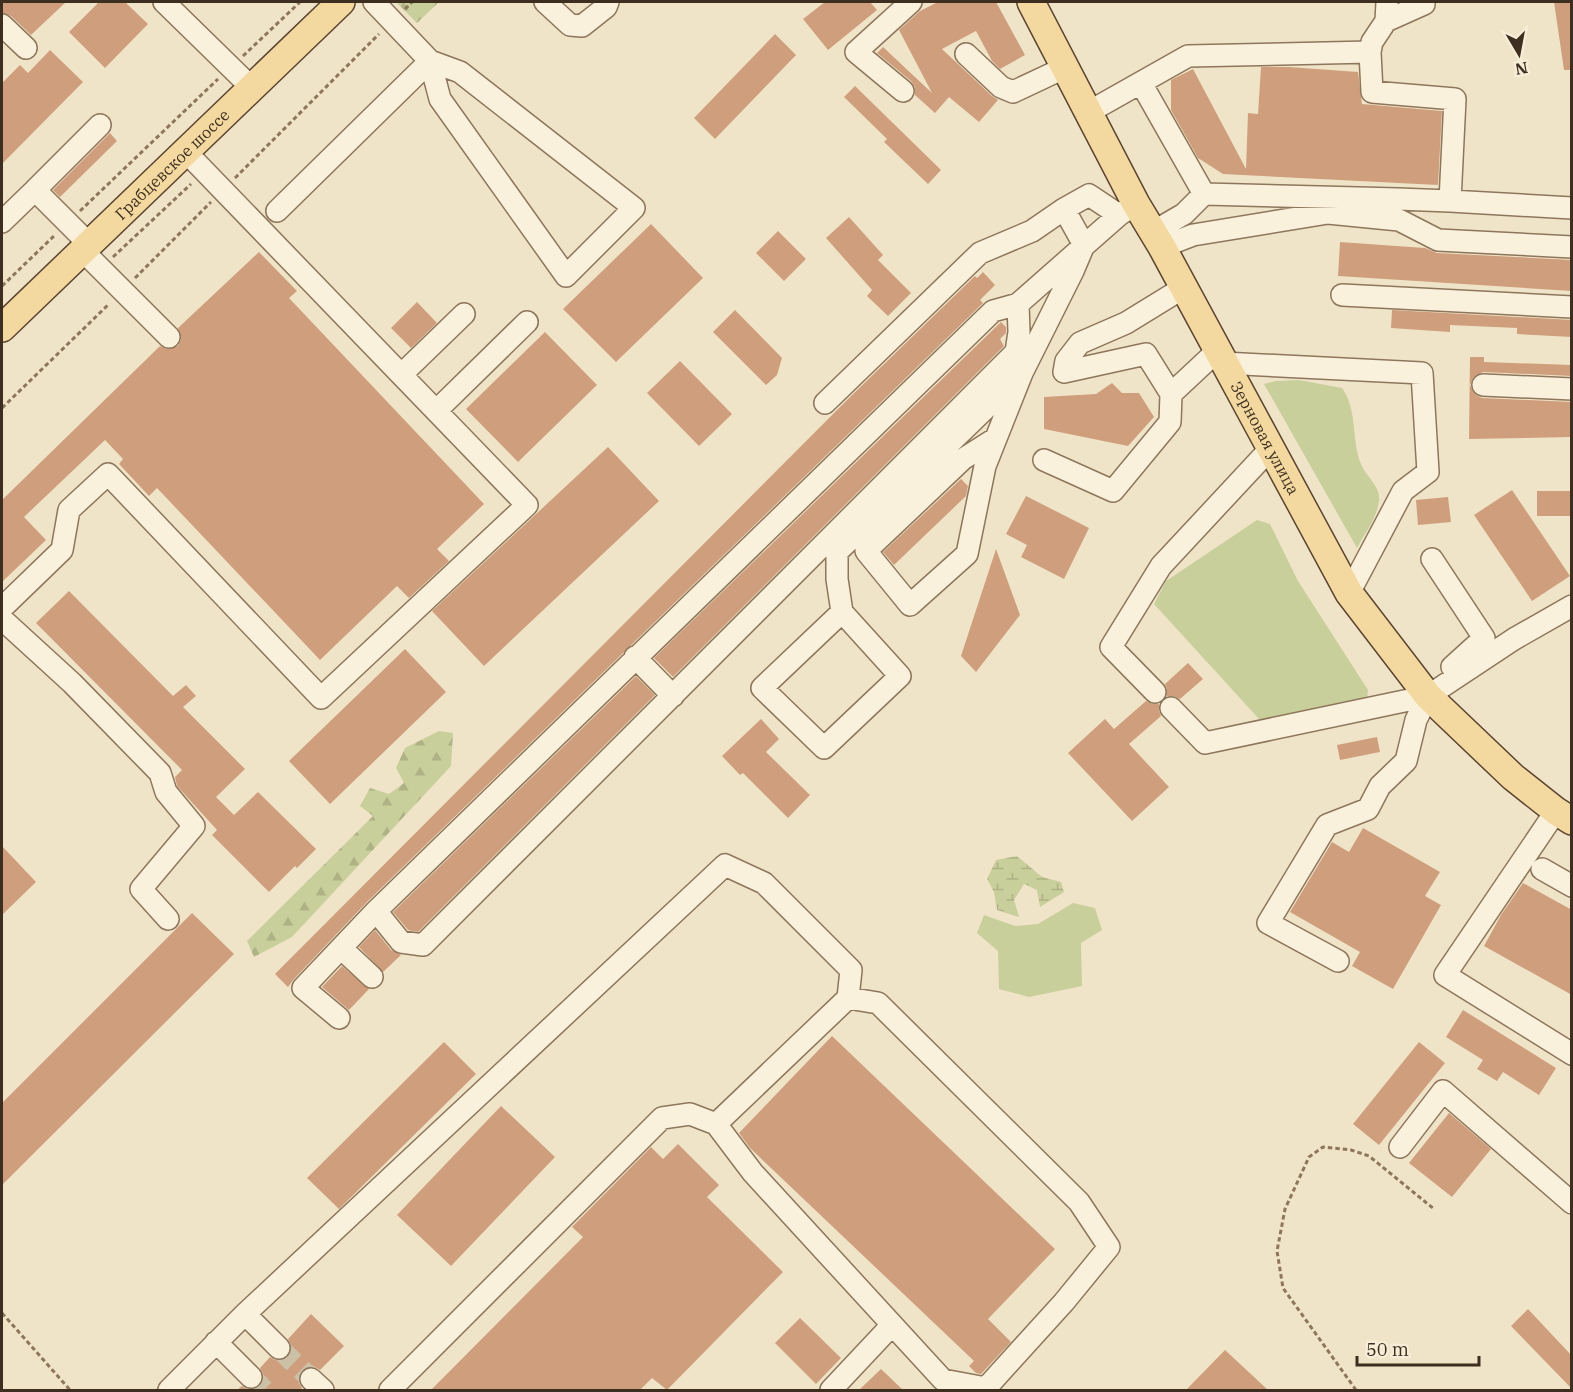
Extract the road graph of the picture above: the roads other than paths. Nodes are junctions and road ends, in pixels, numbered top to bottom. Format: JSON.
{"nodes":[{"id":1,"x":164,"y":2,"type":"edge"},
{"id":2,"x":341,"y":2,"type":"edge"},
{"id":3,"x":374,"y":2,"type":"edge"},
{"id":4,"x":545,"y":2,"type":"edge"},
{"id":5,"x":608,"y":2,"type":"edge"},
{"id":6,"x":911,"y":2,"type":"edge"},
{"id":7,"x":1030,"y":2,"type":"edge"},
{"id":8,"x":1429,"y":2,"type":"edge"},
{"id":9,"x":1386,"y":11,"type":"edge"},
{"id":10,"x":2,"y":25,"type":"edge"},
{"id":11,"x":26,"y":48,"type":"dead end"},
{"id":12,"x":1370,"y":52,"type":"junction"},
{"id":13,"x":966,"y":54,"type":"dead end"},
{"id":14,"x":430,"y":61,"type":"junction"},
{"id":15,"x":1064,"y":68,"type":"junction"},
{"id":16,"x":1141,"y":83,"type":"junction"},
{"id":17,"x":252,"y":88,"type":"junction"},
{"id":18,"x":903,"y":91,"type":"dead end"},
{"id":19,"x":1087,"y":113,"type":"junction"},
{"id":20,"x":100,"y":125,"type":"dead end"},
{"id":21,"x":186,"y":152,"type":"junction"},
{"id":22,"x":35,"y":190,"type":"junction"},
{"id":23,"x":1204,"y":194,"type":"junction"},
{"id":24,"x":1398,"y":199,"type":"junction"},
{"id":25,"x":1450,"y":201,"type":"junction"},
{"id":26,"x":1572,"y":208,"type":"edge"},
{"id":27,"x":1064,"y":209,"type":"junction"},
{"id":28,"x":1128,"y":210,"type":"junction"},
{"id":29,"x":277,"y":211,"type":"dead end"},
{"id":30,"x":1328,"y":213,"type":"junction"},
{"id":31,"x":2,"y":222,"type":"edge"},
{"id":32,"x":1157,"y":239,"type":"junction"},
{"id":33,"x":1084,"y":245,"type":"junction"},
{"id":34,"x":1572,"y":247,"type":"edge"},
{"id":35,"x":90,"y":254,"type":"junction"},
{"id":36,"x":1184,"y":288,"type":"junction"},
{"id":37,"x":1342,"y":295,"type":"dead end"},
{"id":38,"x":1018,"y":304,"type":"junction"},
{"id":39,"x":1572,"y":307,"type":"edge"},
{"id":40,"x":464,"y":314,"type":"dead end"},
{"id":41,"x":527,"y":322,"type":"dead end"},
{"id":42,"x":2,"y":328,"type":"edge"},
{"id":43,"x":169,"y":337,"type":"dead end"},
{"id":44,"x":1220,"y":357,"type":"junction"},
{"id":45,"x":1022,"y":373,"type":"junction"},
{"id":46,"x":402,"y":374,"type":"junction"},
{"id":47,"x":1483,"y":385,"type":"dead end"},
{"id":48,"x":1572,"y":389,"type":"edge"},
{"id":49,"x":1171,"y":394,"type":"junction"},
{"id":50,"x":825,"y":403,"type":"dead end"},
{"id":51,"x":437,"y":410,"type":"junction"},
{"id":52,"x":996,"y":438,"type":"junction"},
{"id":53,"x":1270,"y":449,"type":"junction"},
{"id":54,"x":1044,"y":460,"type":"dead end"},
{"id":55,"x":1432,"y":559,"type":"dead end"},
{"id":56,"x":1349,"y":592,"type":"junction"},
{"id":57,"x":1572,"y":606,"type":"edge"},
{"id":58,"x":2,"y":609,"type":"edge"},
{"id":59,"x":842,"y":612,"type":"junction"},
{"id":60,"x":2,"y":619,"type":"edge"},
{"id":61,"x":635,"y":657,"type":"junction"},
{"id":62,"x":1439,"y":689,"type":"junction"},
{"id":63,"x":1155,"y":692,"type":"dead end"},
{"id":64,"x":673,"y":696,"type":"junction"},
{"id":65,"x":1171,"y":708,"type":"dead end"},
{"id":66,"x":1564,"y":816,"type":"edge"},
{"id":67,"x":1542,"y":869,"type":"dead end"},
{"id":68,"x":1572,"y":886,"type":"edge"},
{"id":69,"x":376,"y":911,"type":"junction"},
{"id":70,"x":168,"y":919,"type":"dead end"},
{"id":71,"x":341,"y":948,"type":"junction"},
{"id":72,"x":1338,"y":961,"type":"dead end"},
{"id":73,"x":372,"y":976,"type":"dead end"},
{"id":74,"x":848,"y":998,"type":"junction"},
{"id":75,"x":339,"y":1018,"type":"dead end"},
{"id":76,"x":1572,"y":1054,"type":"edge"},
{"id":77,"x":716,"y":1124,"type":"junction"},
{"id":78,"x":1400,"y":1147,"type":"dead end"},
{"id":79,"x":1572,"y":1203,"type":"edge"},
{"id":80,"x":245,"y":1314,"type":"junction"},
{"id":81,"x":892,"y":1325,"type":"junction"},
{"id":82,"x":216,"y":1342,"type":"junction"},
{"id":83,"x":279,"y":1347,"type":"tunnel mouth"},
{"id":84,"x":250,"y":1377,"type":"tunnel mouth"},
{"id":85,"x":169,"y":1390,"type":"edge"},
{"id":86,"x":390,"y":1390,"type":"edge"},
{"id":87,"x":831,"y":1390,"type":"edge"}],
"edges":[{"from":1,"to":17,"type":"lane"},
{"from":2,"to":17,"type":"main road","name":"Грабцевское шоссе"},
{"from":3,"to":14,"type":"lane"},
{"from":4,"to":5,"type":"lane"},
{"from":6,"to":18,"type":"lane"},
{"from":7,"to":15,"type":"main road","name":"Зерновая улица"},
{"from":8,"to":9,"type":"lane"},
{"from":9,"to":12,"type":"lane"},
{"from":10,"to":11,"type":"lane"},
{"from":12,"to":16,"type":"lane"},
{"from":12,"to":25,"type":"lane"},
{"from":13,"to":15,"type":"lane"},
{"from":14,"to":14,"type":"lane"},
{"from":14,"to":29,"type":"lane"},
{"from":15,"to":19,"type":"main road","name":"Зерновая улица"},
{"from":16,"to":19,"type":"lane"},
{"from":16,"to":23,"type":"lane"},
{"from":17,"to":21,"type":"main road","name":"Грабцевское шоссе"},
{"from":19,"to":28,"type":"main road","name":"Зерновая улица"},
{"from":20,"to":22,"type":"lane"},
{"from":21,"to":35,"type":"main road","name":"Грабцевское шоссе"},
{"from":21,"to":46,"type":"lane"},
{"from":22,"to":31,"type":"lane"},
{"from":22,"to":35,"type":"lane"},
{"from":23,"to":24,"type":"lane"},
{"from":23,"to":32,"type":"lane"},
{"from":24,"to":25,"type":"lane"},
{"from":24,"to":30,"type":"lane"},
{"from":25,"to":26,"type":"lane"},
{"from":27,"to":28,"type":"lane"},
{"from":27,"to":33,"type":"lane"},
{"from":27,"to":50,"type":"lane"},
{"from":28,"to":32,"type":"main road","name":"Зерновая улица"},
{"from":28,"to":33,"type":"lane"},
{"from":30,"to":32,"type":"lane"},
{"from":30,"to":34,"type":"lane"},
{"from":32,"to":36,"type":"main road","name":"Зерновая улица"},
{"from":33,"to":38,"type":"lane"},
{"from":33,"to":45,"type":"lane"},
{"from":35,"to":42,"type":"main road","name":"Грабцевское шоссе"},
{"from":35,"to":43,"type":"lane"},
{"from":36,"to":44,"type":"main road","name":"Зерновая улица"},
{"from":36,"to":49,"type":"lane"},
{"from":37,"to":39,"type":"lane"},
{"from":38,"to":61,"type":"lane"},
{"from":38,"to":64,"type":"lane"},
{"from":40,"to":46,"type":"lane"},
{"from":41,"to":51,"type":"lane"},
{"from":44,"to":49,"type":"lane"},
{"from":44,"to":53,"type":"main road","name":"Зерновая улица"},
{"from":44,"to":56,"type":"lane"},
{"from":45,"to":52,"type":"lane"},
{"from":45,"to":59,"type":"lane"},
{"from":46,"to":51,"type":"lane"},
{"from":47,"to":48,"type":"lane"},
{"from":49,"to":54,"type":"lane"},
{"from":51,"to":58,"type":"lane"},
{"from":52,"to":52,"type":"lane"},
{"from":53,"to":56,"type":"main road","name":"Зерновая улица"},
{"from":53,"to":63,"type":"lane"},
{"from":55,"to":62,"type":"lane"},
{"from":56,"to":62,"type":"main road","name":"Зерновая улица"},
{"from":57,"to":62,"type":"lane"},
{"from":59,"to":59,"type":"lane"},
{"from":60,"to":70,"type":"lane"},
{"from":61,"to":64,"type":"lane"},
{"from":61,"to":69,"type":"lane"},
{"from":62,"to":65,"type":"lane"},
{"from":62,"to":66,"type":"main road","name":"Зерновая улица"},
{"from":62,"to":72,"type":"lane"},
{"from":64,"to":69,"type":"lane"},
{"from":66,"to":76,"type":"lane"},
{"from":67,"to":68,"type":"lane"},
{"from":69,"to":71,"type":"lane"},
{"from":71,"to":73,"type":"lane"},
{"from":71,"to":75,"type":"lane"},
{"from":74,"to":77,"type":"lane"},
{"from":74,"to":80,"type":"lane"},
{"from":74,"to":81,"type":"lane"},
{"from":77,"to":81,"type":"lane"},
{"from":77,"to":86,"type":"lane"},
{"from":78,"to":79,"type":"lane"},
{"from":80,"to":82,"type":"lane"},
{"from":80,"to":83,"type":"lane"},
{"from":81,"to":87,"type":"lane"},
{"from":82,"to":84,"type":"lane"},
{"from":82,"to":85,"type":"lane"}]}
